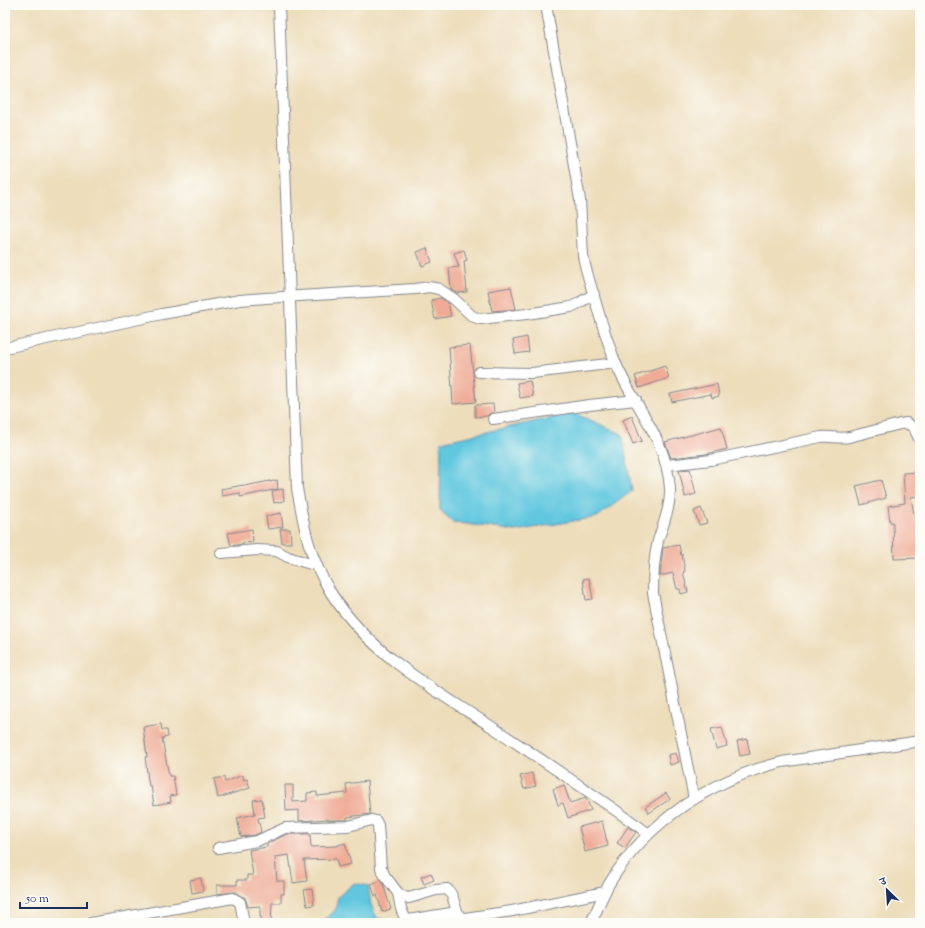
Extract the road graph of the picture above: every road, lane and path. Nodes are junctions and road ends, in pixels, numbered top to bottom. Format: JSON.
{"nodes":[{"id":1,"x":279,"y":5,"type":"edge"},
{"id":2,"x":546,"y":5,"type":"edge"},
{"id":3,"x":594,"y":294,"type":"junction"},
{"id":4,"x":296,"y":297,"type":"junction"},
{"id":5,"x":5,"y":348,"type":"edge"},
{"id":6,"x":616,"y":363,"type":"junction"},
{"id":7,"x":479,"y":372,"type":"dead end"},
{"id":8,"x":636,"y":400,"type":"junction"},
{"id":9,"x":492,"y":419,"type":"dead end"},
{"id":10,"x":920,"y":439,"type":"edge"},
{"id":11,"x":667,"y":465,"type":"junction"},
{"id":12,"x":221,"y":552,"type":"dead end"},
{"id":13,"x":316,"y":566,"type":"junction"},
{"id":14,"x":920,"y":741,"type":"edge"},
{"id":15,"x":694,"y":799,"type":"junction"},
{"id":16,"x":651,"y":832,"type":"junction"},
{"id":17,"x":218,"y":848,"type":"dead end"},
{"id":18,"x":605,"y":892,"type":"junction"},
{"id":19,"x":398,"y":893,"type":"junction"},
{"id":20,"x":457,"y":917,"type":"edge"},
{"id":21,"x":91,"y":923,"type":"edge"},
{"id":22,"x":244,"y":923,"type":"edge"},
{"id":23,"x":591,"y":923,"type":"edge"}],
"edges":[{"from":1,"to":4,"type":"street"},
{"from":2,"to":3,"type":"street"},
{"from":3,"to":4,"type":"street"},
{"from":3,"to":6,"type":"street"},
{"from":4,"to":5,"type":"street"},
{"from":4,"to":13,"type":"street"},
{"from":6,"to":7,"type":"street"},
{"from":6,"to":8,"type":"street"},
{"from":8,"to":9,"type":"street"},
{"from":8,"to":11,"type":"street"},
{"from":10,"to":11,"type":"street"},
{"from":11,"to":15,"type":"street"},
{"from":12,"to":13,"type":"street"},
{"from":13,"to":16,"type":"street"},
{"from":14,"to":15,"type":"street"},
{"from":15,"to":16,"type":"street"},
{"from":16,"to":18,"type":"street"},
{"from":17,"to":19,"type":"street"},
{"from":18,"to":20,"type":"street"},
{"from":18,"to":23,"type":"street"},
{"from":19,"to":20,"type":"street"},
{"from":19,"to":20,"type":"street"},
{"from":21,"to":22,"type":"street"}]}
